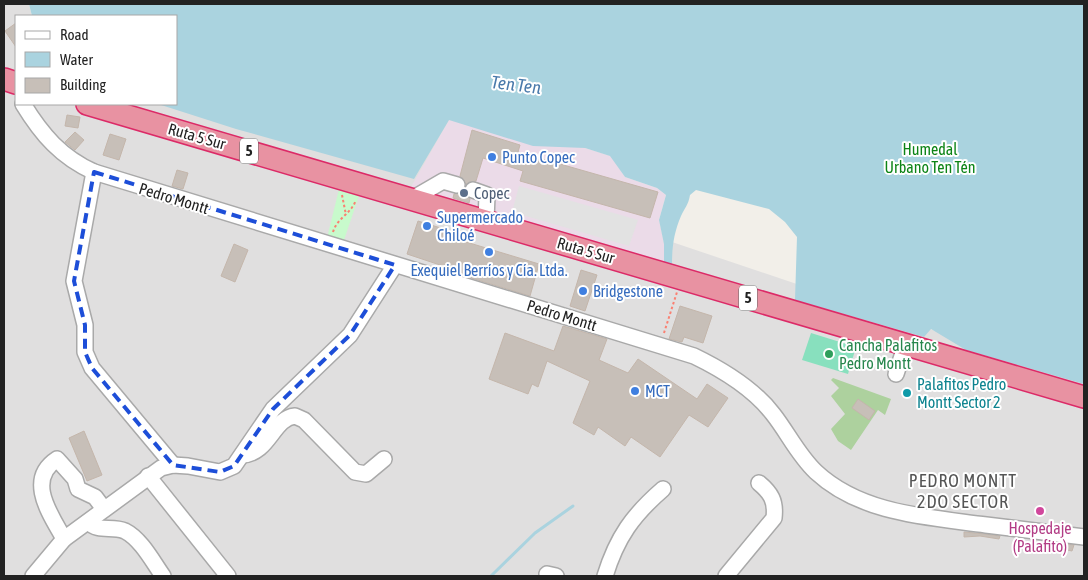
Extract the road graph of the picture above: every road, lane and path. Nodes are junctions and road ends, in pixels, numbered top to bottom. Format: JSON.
{"nodes":[{"id":1,"x":25,"y":105,"type":"edge"},
{"id":2,"x":90,"y":105,"type":"edge"},
{"id":3,"x":94,"y":172,"type":"junction"},
{"id":4,"x":355,"y":182,"type":"junction"},
{"id":5,"x":457,"y":185,"type":"dead end"},
{"id":6,"x":473,"y":190,"type":"dead end"},
{"id":7,"x":412,"y":199,"type":"junction"},
{"id":8,"x":346,"y":215,"type":"junction"},
{"id":9,"x":486,"y":220,"type":"junction"},
{"id":10,"x":329,"y":246,"type":"junction"},
{"id":11,"x":395,"y":265,"type":"junction"},
{"id":12,"x":681,"y":278,"type":"junction"},
{"id":13,"x":906,"y":344,"type":"junction"},
{"id":14,"x":661,"y":345,"type":"junction"},
{"id":15,"x":896,"y":374,"type":"dead end"},
{"id":16,"x":1084,"y":396,"type":"edge"},
{"id":17,"x":242,"y":455,"type":"junction"},
{"id":18,"x":384,"y":459,"type":"dead end"},
{"id":19,"x":173,"y":466,"type":"junction"},
{"id":20,"x":148,"y":476,"type":"junction"},
{"id":21,"x":759,"y":483,"type":"dead end"},
{"id":22,"x":663,"y":489,"type":"dead end"},
{"id":23,"x":104,"y":509,"type":"junction"},
{"id":24,"x":88,"y":522,"type":"junction"},
{"id":25,"x":1084,"y":537,"type":"edge"},
{"id":26,"x":64,"y":539,"type":"junction"},
{"id":27,"x":33,"y":576,"type":"edge"},
{"id":28,"x":164,"y":576,"type":"edge"},
{"id":29,"x":228,"y":576,"type":"edge"},
{"id":30,"x":605,"y":576,"type":"edge"},
{"id":31,"x":726,"y":576,"type":"edge"}],
"edges":[{"from":1,"to":3,"type":"street","name":"Pedro Montt"},
{"from":2,"to":4,"type":"highway","name":"Ruta 5 Sur","number":"5"},
{"from":3,"to":10,"type":"street","name":"Pedro Montt"},
{"from":3,"to":19,"type":"street"},
{"from":4,"to":7,"type":"highway","name":"Ruta 5 Sur","number":"5"},
{"from":4,"to":8,"type":"path"},
{"from":4,"to":8,"type":"path"},
{"from":5,"to":7,"type":"street"},
{"from":6,"to":9,"type":"street"},
{"from":7,"to":9,"type":"highway","name":"Ruta 5 Sur","number":"5"},
{"from":8,"to":10,"type":"path"},
{"from":9,"to":12,"type":"highway","name":"Ruta 5 Sur","number":"5"},
{"from":10,"to":11,"type":"street","name":"Pedro Montt"},
{"from":11,"to":14,"type":"street","name":"Pedro Montt"},
{"from":11,"to":17,"type":"street"},
{"from":12,"to":13,"type":"highway","name":"Ruta 5 Sur","number":"5"},
{"from":12,"to":14,"type":"path"},
{"from":13,"to":15,"type":"street"},
{"from":13,"to":16,"type":"highway","name":"Ruta 5 Sur","number":"5"},
{"from":14,"to":25,"type":"street","name":"Pedro Montt"},
{"from":17,"to":18,"type":"street"},
{"from":17,"to":19,"type":"street"},
{"from":19,"to":20,"type":"street"},
{"from":20,"to":23,"type":"street"},
{"from":20,"to":29,"type":"street"},
{"from":21,"to":31,"type":"street"},
{"from":22,"to":30,"type":"street"},
{"from":23,"to":24,"type":"street"},
{"from":23,"to":26,"type":"street"},
{"from":24,"to":26,"type":"street"},
{"from":24,"to":28,"type":"street"},
{"from":26,"to":27,"type":"street"}]}
